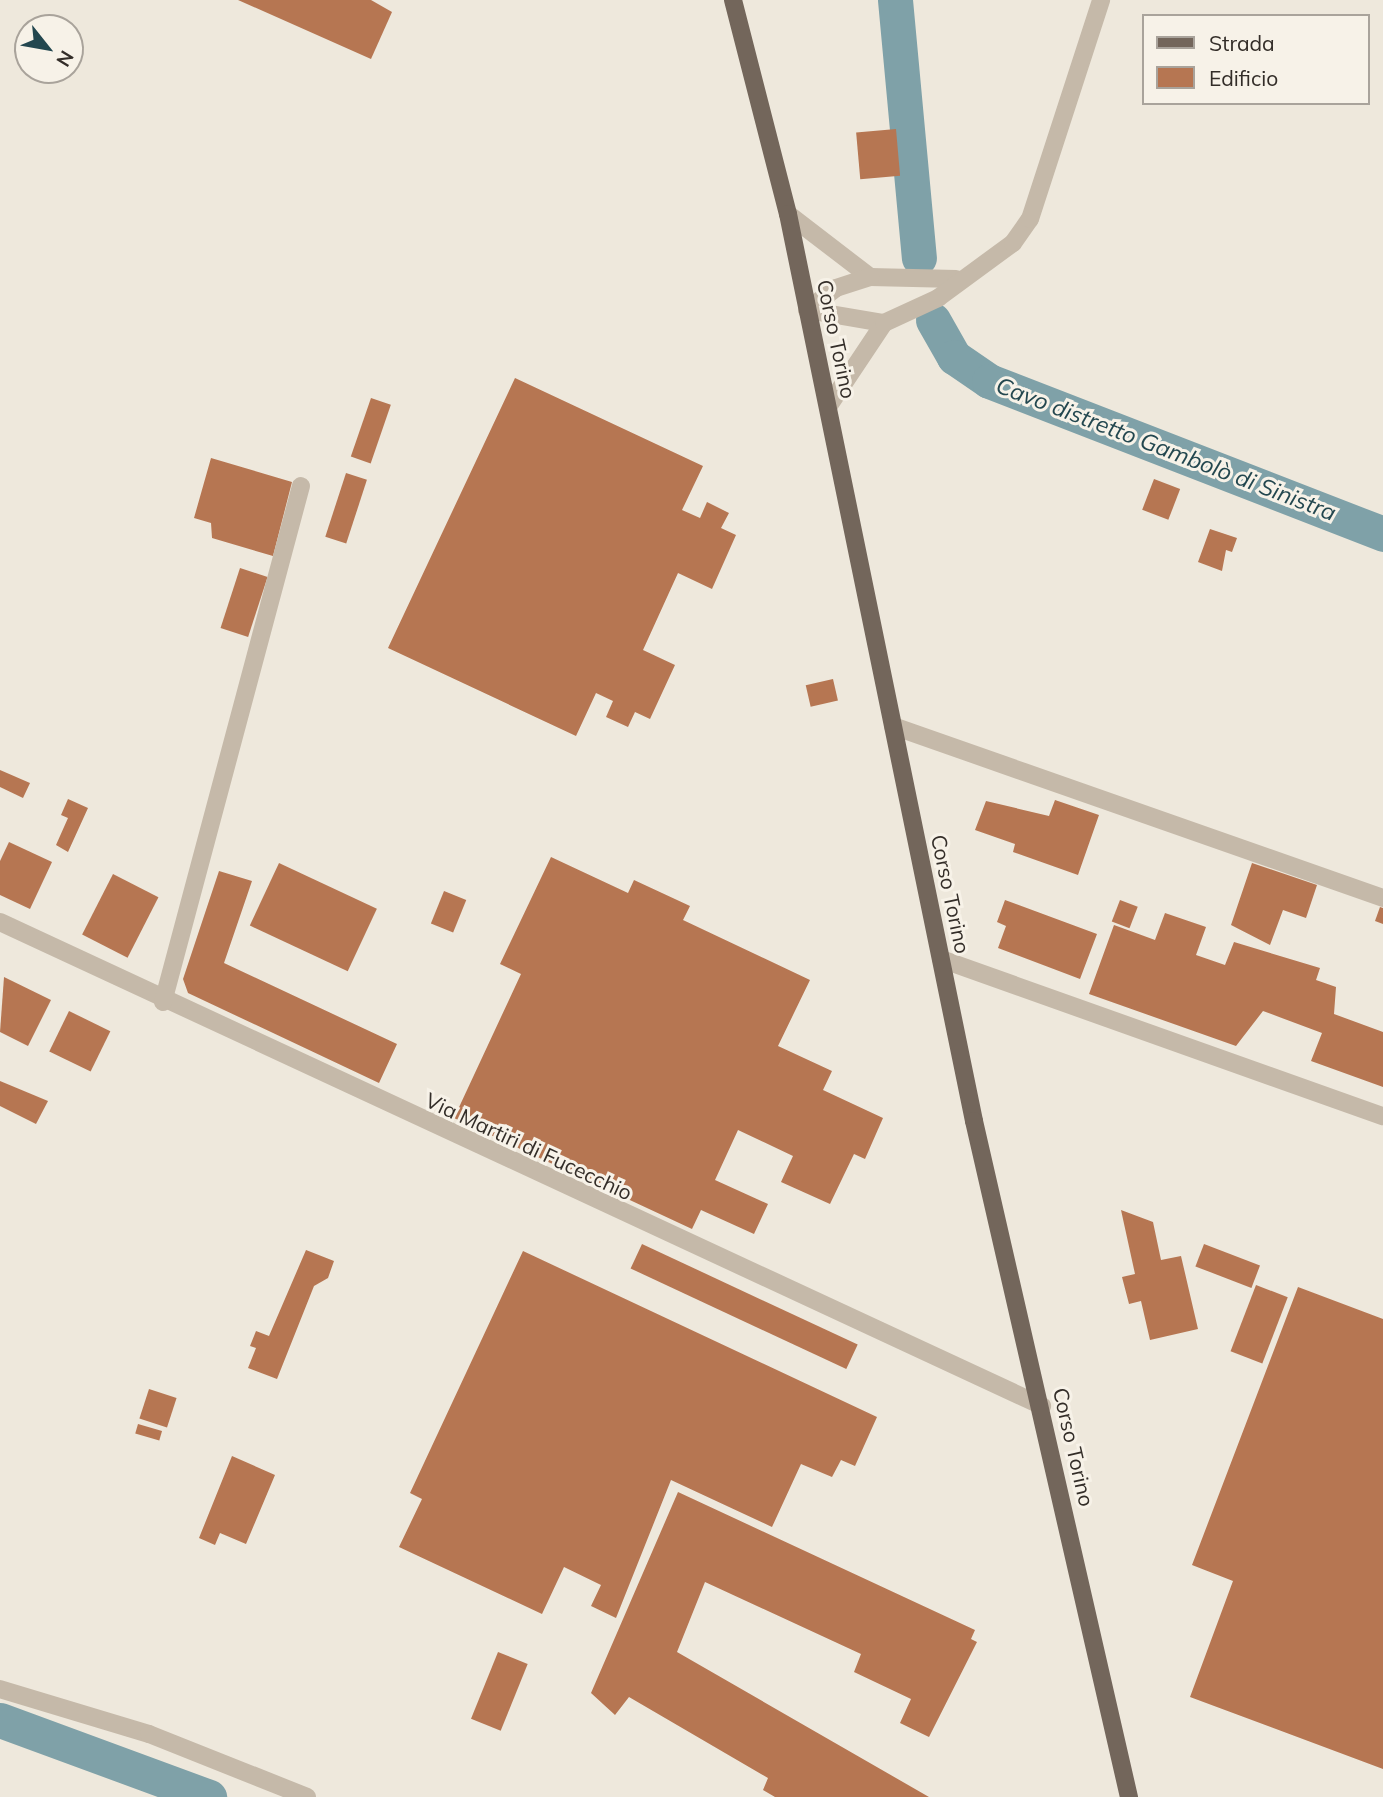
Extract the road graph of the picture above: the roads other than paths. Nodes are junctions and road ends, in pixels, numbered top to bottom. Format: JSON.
{"nodes":[{"id":1,"x":733,"y":0,"type":"edge"},
{"id":2,"x":1101,"y":0,"type":"edge"},
{"id":3,"x":788,"y":214,"type":"junction"},
{"id":4,"x":870,"y":277,"type":"junction"},
{"id":5,"x":956,"y":279,"type":"junction"},
{"id":6,"x":807,"y":310,"type":"junction"},
{"id":7,"x":884,"y":323,"type":"junction"},
{"id":8,"x":828,"y":407,"type":"junction"},
{"id":9,"x":301,"y":486,"type":"dead end"},
{"id":10,"x":893,"y":726,"type":"junction"},
{"id":11,"x":1383,"y":898,"type":"edge"},
{"id":12,"x":0,"y":922,"type":"edge"},
{"id":13,"x":941,"y":959,"type":"junction"},
{"id":14,"x":163,"y":1002,"type":"junction"},
{"id":15,"x":1383,"y":1116,"type":"edge"},
{"id":16,"x":1042,"y":1406,"type":"junction"},
{"id":17,"x":0,"y":1689,"type":"edge"},
{"id":18,"x":307,"y":1797,"type":"edge"},
{"id":19,"x":1129,"y":1797,"type":"edge"}],
"edges":[{"from":1,"to":3,"type":"main road","name":"Corso Torino"},
{"from":2,"to":5,"type":"street"},
{"from":3,"to":4,"type":"street"},
{"from":3,"to":6,"type":"main road","name":"Corso Torino"},
{"from":4,"to":5,"type":"street"},
{"from":4,"to":6,"type":"street"},
{"from":5,"to":7,"type":"street"},
{"from":6,"to":7,"type":"street"},
{"from":6,"to":8,"type":"main road","name":"Corso Torino"},
{"from":7,"to":8,"type":"street"},
{"from":8,"to":10,"type":"main road","name":"Corso Torino"},
{"from":9,"to":14,"type":"street"},
{"from":10,"to":11,"type":"street"},
{"from":10,"to":13,"type":"main road","name":"Corso Torino"},
{"from":12,"to":14,"type":"street","name":"Via Martiri di Fucecchio"},
{"from":13,"to":15,"type":"street"},
{"from":13,"to":16,"type":"main road","name":"Corso Torino"},
{"from":14,"to":16,"type":"street","name":"Via Martiri di Fucecchio"},
{"from":16,"to":19,"type":"main road","name":"Corso Torino"},
{"from":17,"to":18,"type":"street"}]}
